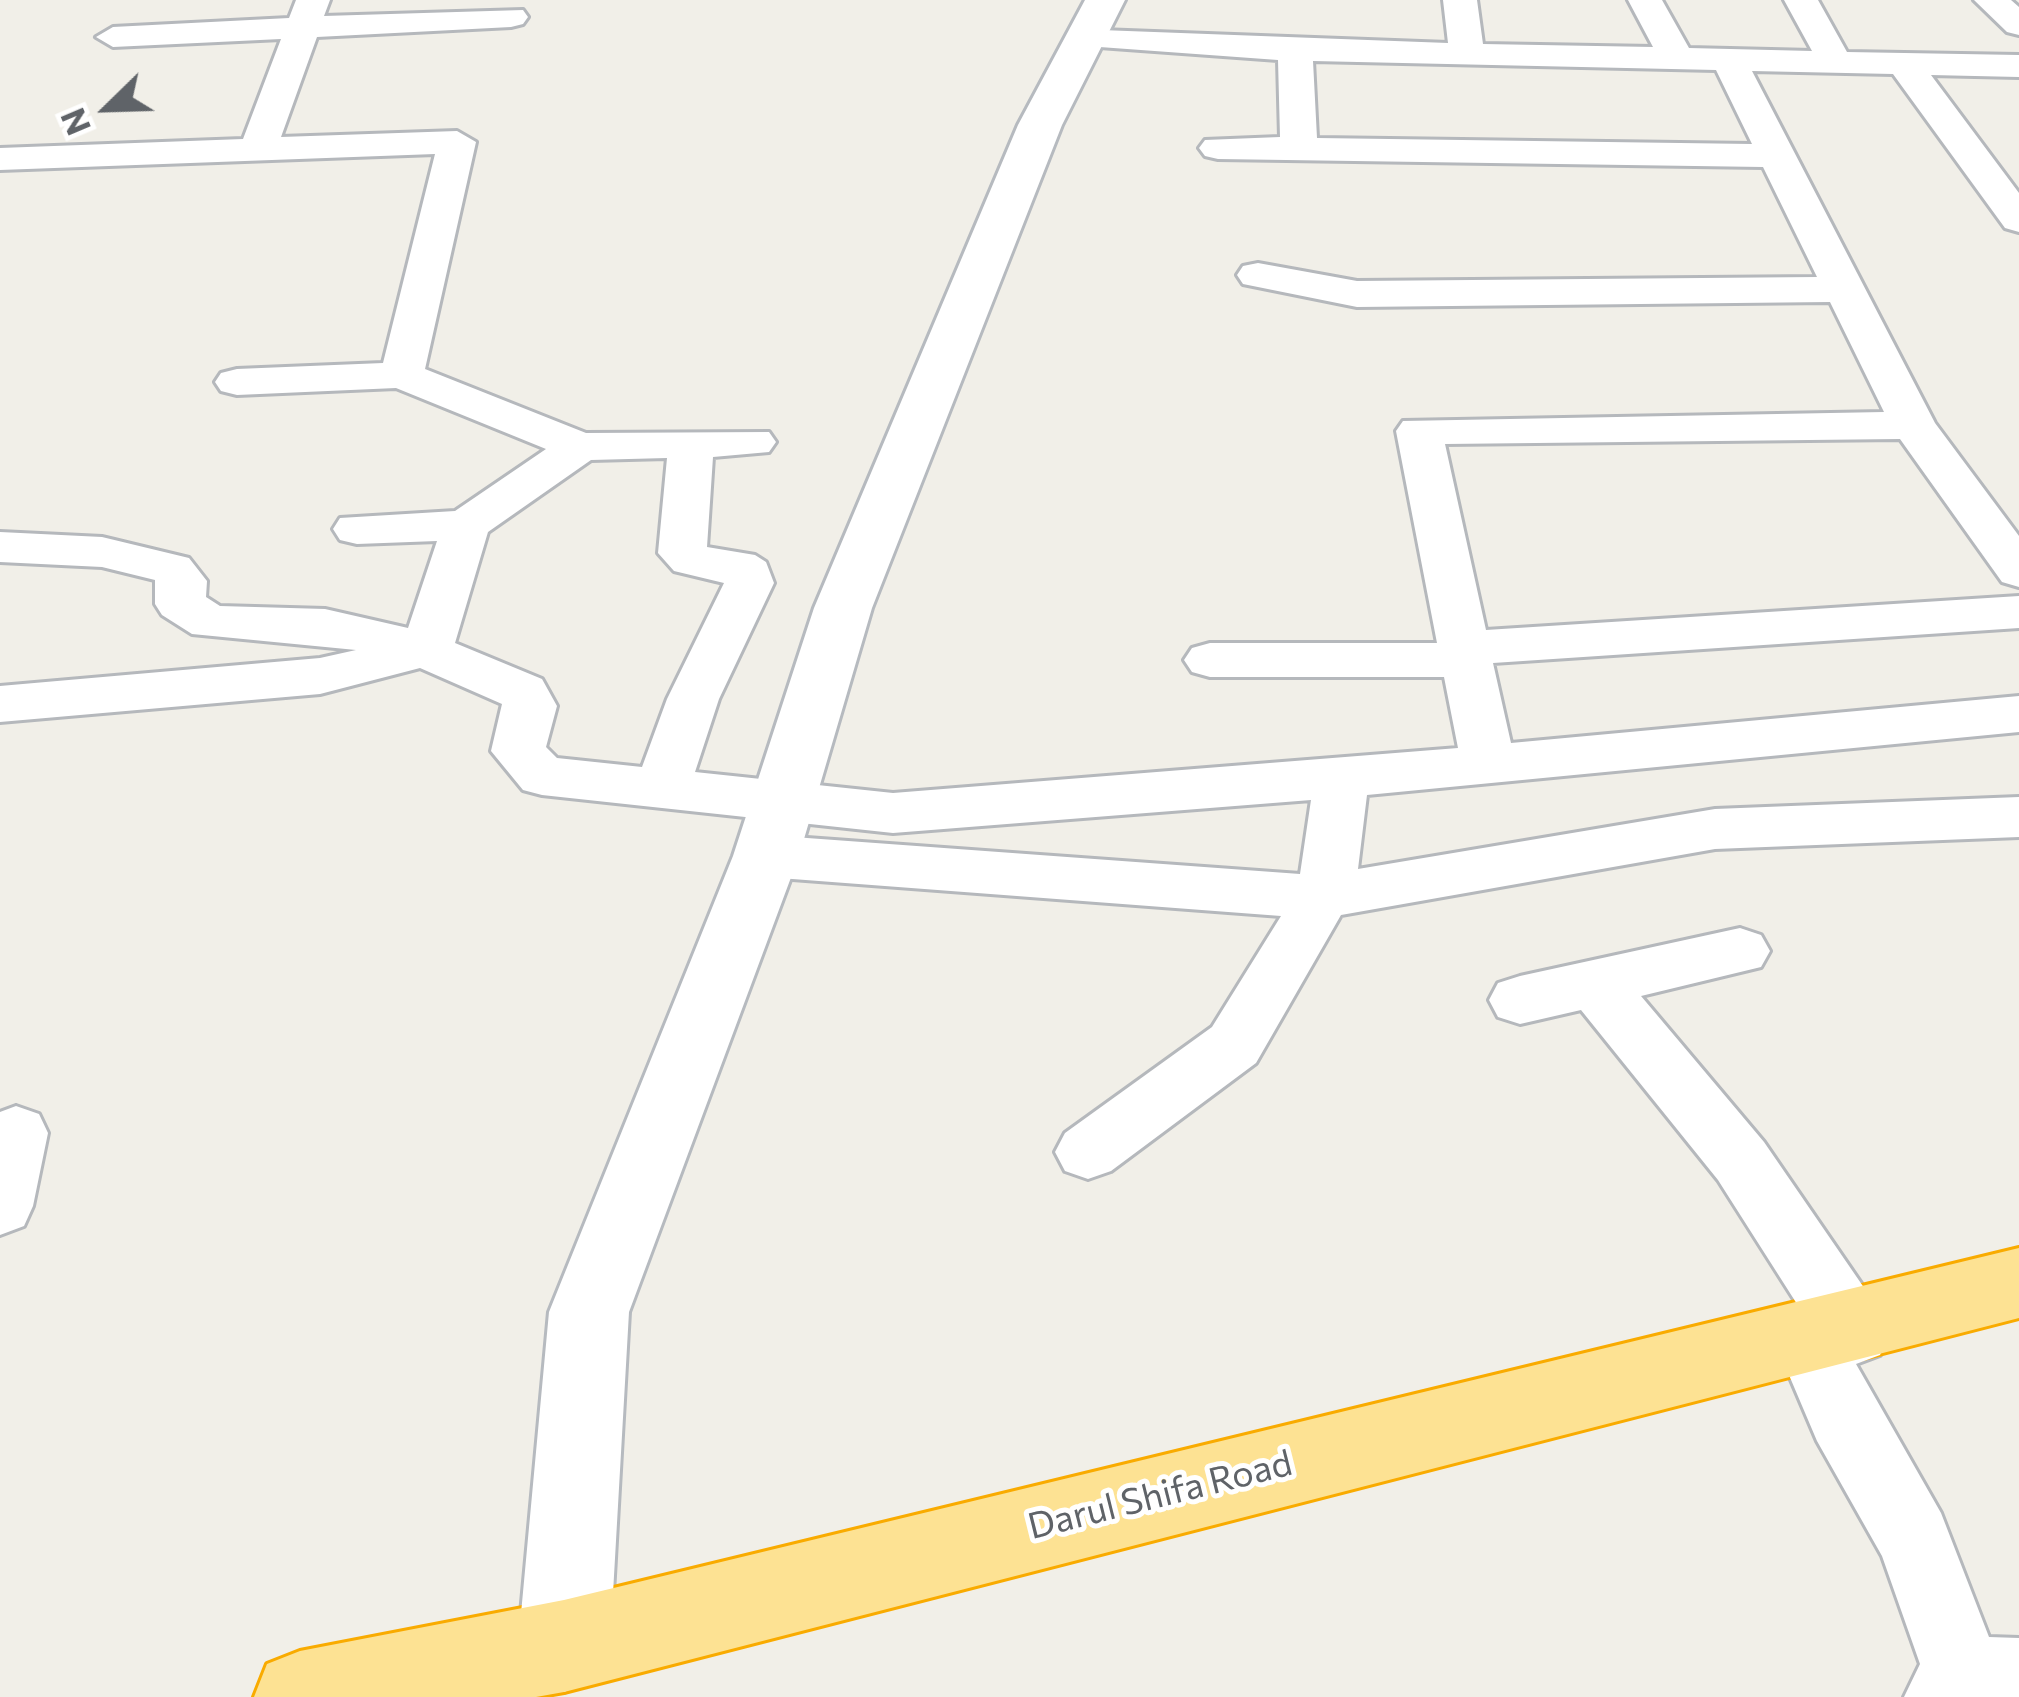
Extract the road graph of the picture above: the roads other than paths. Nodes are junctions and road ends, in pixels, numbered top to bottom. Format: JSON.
{"nodes":[{"id":1,"x":1460,"y":0,"type":"edge"},
{"id":2,"x":1645,"y":0,"type":"edge"},
{"id":3,"x":1801,"y":0,"type":"edge"},
{"id":4,"x":307,"y":14,"type":"edge"},
{"id":5,"x":512,"y":17,"type":"dead end"},
{"id":6,"x":1095,"y":18,"type":"edge"},
{"id":7,"x":113,"y":38,"type":"dead end"},
{"id":8,"x":1318,"y":39,"type":"junction"},
{"id":9,"x":1467,"y":55,"type":"junction"},
{"id":10,"x":1678,"y":62,"type":"junction"},
{"id":11,"x":1730,"y":63,"type":"junction"},
{"id":12,"x":1837,"y":65,"type":"junction"},
{"id":13,"x":1906,"y":65,"type":"junction"},
{"id":14,"x":2019,"y":66,"type":"edge"},
{"id":15,"x":1218,"y":148,"type":"dead end"},
{"id":16,"x":1299,"y":149,"type":"junction"},
{"id":17,"x":257,"y":151,"type":"junction"},
{"id":18,"x":1779,"y":156,"type":"junction"},
{"id":19,"x":0,"y":159,"type":"edge"},
{"id":20,"x":2019,"y":220,"type":"edge"},
{"id":21,"x":1258,"y":275,"type":"dead end"},
{"id":22,"x":1848,"y":289,"type":"junction"},
{"id":23,"x":402,"y":375,"type":"junction"},
{"id":24,"x":238,"y":382,"type":"dead end"},
{"id":25,"x":1913,"y":425,"type":"junction"},
{"id":26,"x":752,"y":442,"type":"dead end"},
{"id":27,"x":691,"y":444,"type":"junction"},
{"id":28,"x":580,"y":447,"type":"junction"},
{"id":29,"x":466,"y":525,"type":"junction"},
{"id":30,"x":357,"y":529,"type":"dead end"},
{"id":31,"x":0,"y":547,"type":"edge"},
{"id":32,"x":2019,"y":572,"type":"edge"},
{"id":33,"x":180,"y":604,"type":"junction"},
{"id":34,"x":2019,"y":612,"type":"edge"},
{"id":35,"x":428,"y":650,"type":"junction"},
{"id":36,"x":1466,"y":654,"type":"junction"},
{"id":37,"x":1210,"y":660,"type":"dead end"},
{"id":38,"x":139,"y":691,"type":"junction"},
{"id":39,"x":0,"y":704,"type":"edge"},
{"id":40,"x":2019,"y":714,"type":"edge"},
{"id":41,"x":1488,"y":764,"type":"junction"},
{"id":42,"x":1342,"y":778,"type":"junction"},
{"id":43,"x":663,"y":785,"type":"junction"},
{"id":44,"x":2019,"y":817,"type":"edge"},
{"id":45,"x":776,"y":828,"type":"junction"},
{"id":46,"x":1322,"y":897,"type":"junction"},
{"id":47,"x":1740,"y":951,"type":"dead end"},
{"id":48,"x":1595,"y":984,"type":"junction"},
{"id":49,"x":1520,"y":1000,"type":"dead end"},
{"id":50,"x":16,"y":1133,"type":"dead end"},
{"id":51,"x":1088,"y":1151,"type":"dead end"},
{"id":52,"x":0,"y":1206,"type":"edge"},
{"id":53,"x":2019,"y":1283,"type":"edge"},
{"id":54,"x":1842,"y":1342,"type":"junction"},
{"id":55,"x":564,"y":1646,"type":"junction"},
{"id":56,"x":1976,"y":1684,"type":"edge"},
{"id":57,"x":300,"y":1697,"type":"edge"}],
"edges":[{"from":1,"to":9,"type":"street"},
{"from":2,"to":10,"type":"street"},
{"from":3,"to":12,"type":"street"},
{"from":4,"to":5,"type":"street"},
{"from":4,"to":7,"type":"street"},
{"from":4,"to":17,"type":"street"},
{"from":6,"to":8,"type":"street"},
{"from":6,"to":45,"type":"main road"},
{"from":8,"to":9,"type":"street"},
{"from":8,"to":16,"type":"street"},
{"from":9,"to":10,"type":"street"},
{"from":10,"to":11,"type":"street"},
{"from":11,"to":12,"type":"street"},
{"from":11,"to":18,"type":"street"},
{"from":12,"to":13,"type":"street"},
{"from":13,"to":14,"type":"street"},
{"from":13,"to":20,"type":"street"},
{"from":15,"to":16,"type":"street"},
{"from":16,"to":18,"type":"street"},
{"from":17,"to":19,"type":"street"},
{"from":17,"to":23,"type":"street"},
{"from":18,"to":22,"type":"street"},
{"from":21,"to":22,"type":"street"},
{"from":22,"to":25,"type":"street"},
{"from":23,"to":24,"type":"street"},
{"from":23,"to":28,"type":"street"},
{"from":25,"to":32,"type":"street"},
{"from":25,"to":36,"type":"street"},
{"from":26,"to":27,"type":"street"},
{"from":27,"to":28,"type":"street"},
{"from":27,"to":43,"type":"street"},
{"from":28,"to":29,"type":"street"},
{"from":29,"to":30,"type":"street"},
{"from":29,"to":35,"type":"street"},
{"from":31,"to":33,"type":"street"},
{"from":33,"to":35,"type":"street"},
{"from":33,"to":38,"type":"street"},
{"from":34,"to":36,"type":"street"},
{"from":35,"to":38,"type":"street"},
{"from":35,"to":43,"type":"street"},
{"from":36,"to":37,"type":"street"},
{"from":36,"to":41,"type":"street"},
{"from":38,"to":39,"type":"street"},
{"from":40,"to":41,"type":"street"},
{"from":41,"to":42,"type":"street"},
{"from":42,"to":45,"type":"street"},
{"from":42,"to":46,"type":"street"},
{"from":43,"to":45,"type":"street"},
{"from":44,"to":46,"type":"street"},
{"from":45,"to":46,"type":"street"},
{"from":45,"to":55,"type":"main road"},
{"from":46,"to":51,"type":"street"},
{"from":47,"to":48,"type":"street"},
{"from":48,"to":49,"type":"street"},
{"from":48,"to":54,"type":"street"},
{"from":50,"to":52,"type":"street"},
{"from":53,"to":54,"type":"highway","name":"Darul Shifa Road"},
{"from":54,"to":55,"type":"highway","name":"Darul Shifa Road"},
{"from":54,"to":56,"type":"street"},
{"from":55,"to":57,"type":"highway","name":"Darul Shifa Road"}]}
